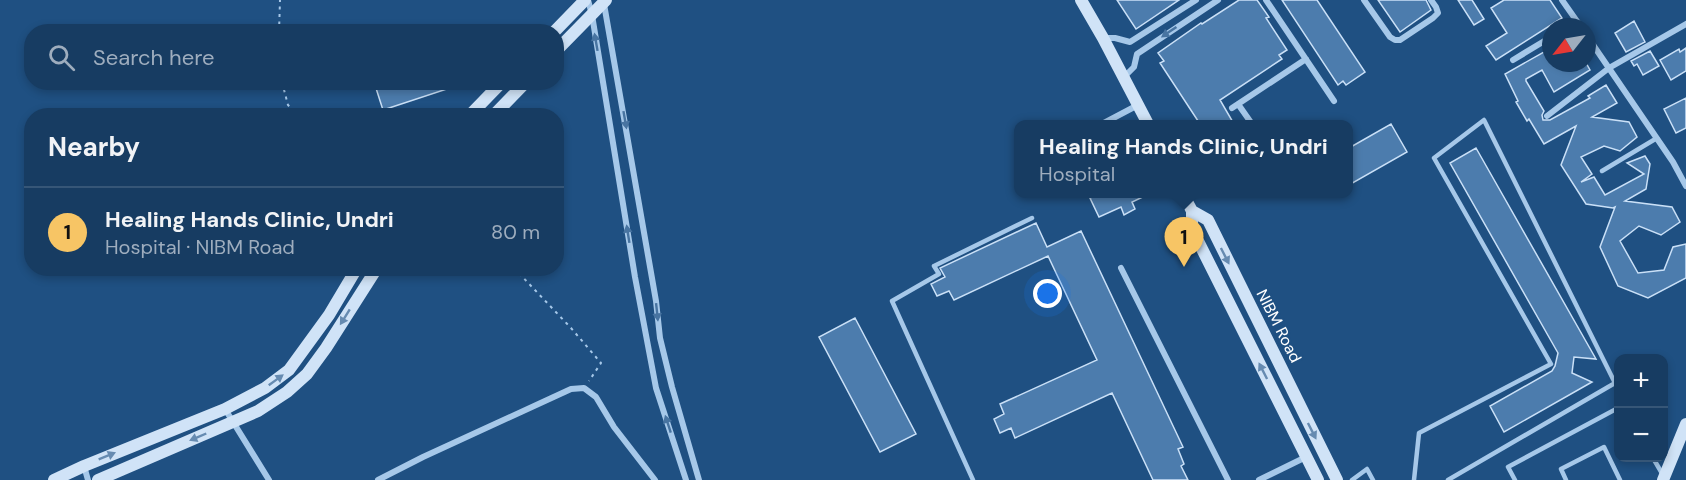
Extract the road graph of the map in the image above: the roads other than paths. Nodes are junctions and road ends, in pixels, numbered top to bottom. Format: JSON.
{"nodes":[{"id":1,"x":586,"y":0,"type":"edge"},
{"id":2,"x":1081,"y":0,"type":"edge"},
{"id":3,"x":1196,"y":0,"type":"edge"},
{"id":4,"x":1218,"y":0,"type":"edge"},
{"id":5,"x":1266,"y":0,"type":"edge"},
{"id":6,"x":1364,"y":0,"type":"edge"},
{"id":7,"x":1431,"y":0,"type":"edge"},
{"id":8,"x":1562,"y":0,"type":"edge"},
{"id":9,"x":605,"y":1,"type":"edge"},
{"id":10,"x":1183,"y":8,"type":"junction"},
{"id":11,"x":592,"y":15,"type":"junction"},
{"id":12,"x":1190,"y":18,"type":"junction"},
{"id":13,"x":1575,"y":18,"type":"edge"},
{"id":14,"x":562,"y":24,"type":"edge"},
{"id":15,"x":1686,"y":24,"type":"edge"},
{"id":16,"x":1103,"y":38,"type":"junction"},
{"id":17,"x":1542,"y":42,"type":"edge"},
{"id":18,"x":564,"y":43,"type":"edge"},
{"id":19,"x":1596,"y":49,"type":"edge"},
{"id":20,"x":1306,"y":59,"type":"junction"},
{"id":21,"x":1513,"y":60,"type":"dead end"},
{"id":22,"x":1609,"y":68,"type":"junction"},
{"id":23,"x":1124,"y":77,"type":"junction"},
{"id":24,"x":494,"y":90,"type":"edge"},
{"id":25,"x":518,"y":90,"type":"edge"},
{"id":26,"x":1334,"y":101,"type":"dead end"},
{"id":27,"x":1138,"y":105,"type":"junction"},
{"id":28,"x":477,"y":108,"type":"edge"},
{"id":29,"x":501,"y":108,"type":"edge"},
{"id":30,"x":1547,"y":116,"type":"dead end"},
{"id":31,"x":1110,"y":120,"type":"edge"},
{"id":32,"x":1146,"y":120,"type":"edge"},
{"id":33,"x":1248,"y":120,"type":"edge"},
{"id":34,"x":1657,"y":138,"type":"junction"},
{"id":35,"x":1602,"y":171,"type":"dead end"},
{"id":36,"x":1686,"y":186,"type":"edge"},
{"id":37,"x":1185,"y":198,"type":"edge"},
{"id":38,"x":1192,"y":211,"type":"junction"},
{"id":39,"x":1032,"y":218,"type":"dead end"},
{"id":40,"x":1121,"y":268,"type":"dead end"},
{"id":41,"x":352,"y":276,"type":"edge"},
{"id":42,"x":372,"y":276,"type":"edge"},
{"id":43,"x":225,"y":409,"type":"junction"},
{"id":44,"x":1614,"y":410,"type":"edge"},
{"id":45,"x":232,"y":422,"type":"junction"},
{"id":46,"x":1686,"y":424,"type":"edge"},
{"id":47,"x":1306,"y":457,"type":"junction"},
{"id":48,"x":1655,"y":462,"type":"edge"},
{"id":49,"x":84,"y":466,"type":"junction"},
{"id":50,"x":1664,"y":479,"type":"edge"},
{"id":51,"x":54,"y":480,"type":"edge"},
{"id":52,"x":88,"y":480,"type":"edge"},
{"id":53,"x":98,"y":480,"type":"edge"},
{"id":54,"x":269,"y":480,"type":"edge"},
{"id":55,"x":378,"y":480,"type":"edge"},
{"id":56,"x":655,"y":480,"type":"edge"},
{"id":57,"x":686,"y":480,"type":"edge"},
{"id":58,"x":699,"y":480,"type":"edge"},
{"id":59,"x":973,"y":480,"type":"edge"},
{"id":60,"x":1228,"y":480,"type":"edge"},
{"id":61,"x":1259,"y":480,"type":"edge"},
{"id":62,"x":1318,"y":480,"type":"edge"},
{"id":63,"x":1337,"y":480,"type":"edge"},
{"id":64,"x":1352,"y":480,"type":"edge"},
{"id":65,"x":1373,"y":480,"type":"edge"},
{"id":66,"x":1414,"y":480,"type":"edge"},
{"id":67,"x":1448,"y":480,"type":"edge"},
{"id":68,"x":1515,"y":480,"type":"edge"},
{"id":69,"x":1566,"y":480,"type":"edge"},
{"id":70,"x":1620,"y":480,"type":"edge"}],
"edges":[{"from":1,"to":11,"type":"street"},
{"from":1,"to":14,"type":"street"},
{"from":2,"to":16,"type":"street"},
{"from":3,"to":10,"type":"street"},
{"from":4,"to":12,"type":"street"},
{"from":5,"to":20,"type":"street"},
{"from":6,"to":7,"type":"street"},
{"from":8,"to":13,"type":"street"},
{"from":9,"to":11,"type":"street"},
{"from":9,"to":58,"type":"street","one_way":true},
{"from":10,"to":12,"type":"street"},
{"from":10,"to":16,"type":"street"},
{"from":11,"to":18,"type":"street"},
{"from":57,"to":11,"type":"street","one_way":true},
{"from":12,"to":23,"type":"street","one_way":true},
{"from":15,"to":22,"type":"street"},
{"from":16,"to":23,"type":"street"},
{"from":17,"to":21,"type":"street"},
{"from":19,"to":22,"type":"street"},
{"from":20,"to":26,"type":"street"},
{"from":20,"to":33,"type":"street"},
{"from":22,"to":30,"type":"street"},
{"from":22,"to":34,"type":"street"},
{"from":23,"to":27,"type":"street"},
{"from":24,"to":28,"type":"street"},
{"from":25,"to":29,"type":"street"},
{"from":27,"to":31,"type":"street"},
{"from":27,"to":32,"type":"street"},
{"from":34,"to":35,"type":"lane"},
{"from":34,"to":36,"type":"street"},
{"from":37,"to":38,"type":"street","name":"NIBM Road"},
{"from":47,"to":38,"type":"street","one_way":true},
{"from":38,"to":63,"type":"street","name":"NIBM Road","one_way":true},
{"from":39,"to":59,"type":"lane"},
{"from":40,"to":60,"type":"street"},
{"from":43,"to":41,"type":"street","one_way":true},
{"from":42,"to":45,"type":"street","one_way":true},
{"from":43,"to":45,"type":"street"},
{"from":49,"to":43,"type":"street","one_way":true},
{"from":44,"to":68,"type":"lane"},
{"from":45,"to":53,"type":"street","one_way":true},
{"from":45,"to":54,"type":"street"},
{"from":46,"to":50,"type":"street"},
{"from":47,"to":61,"type":"street"},
{"from":47,"to":62,"type":"street"},
{"from":48,"to":50,"type":"lane"},
{"from":49,"to":51,"type":"street"},
{"from":49,"to":52,"type":"street"},
{"from":55,"to":56,"type":"street"},
{"from":64,"to":65,"type":"lane"},
{"from":66,"to":67,"type":"lane"},
{"from":69,"to":70,"type":"lane"}]}
